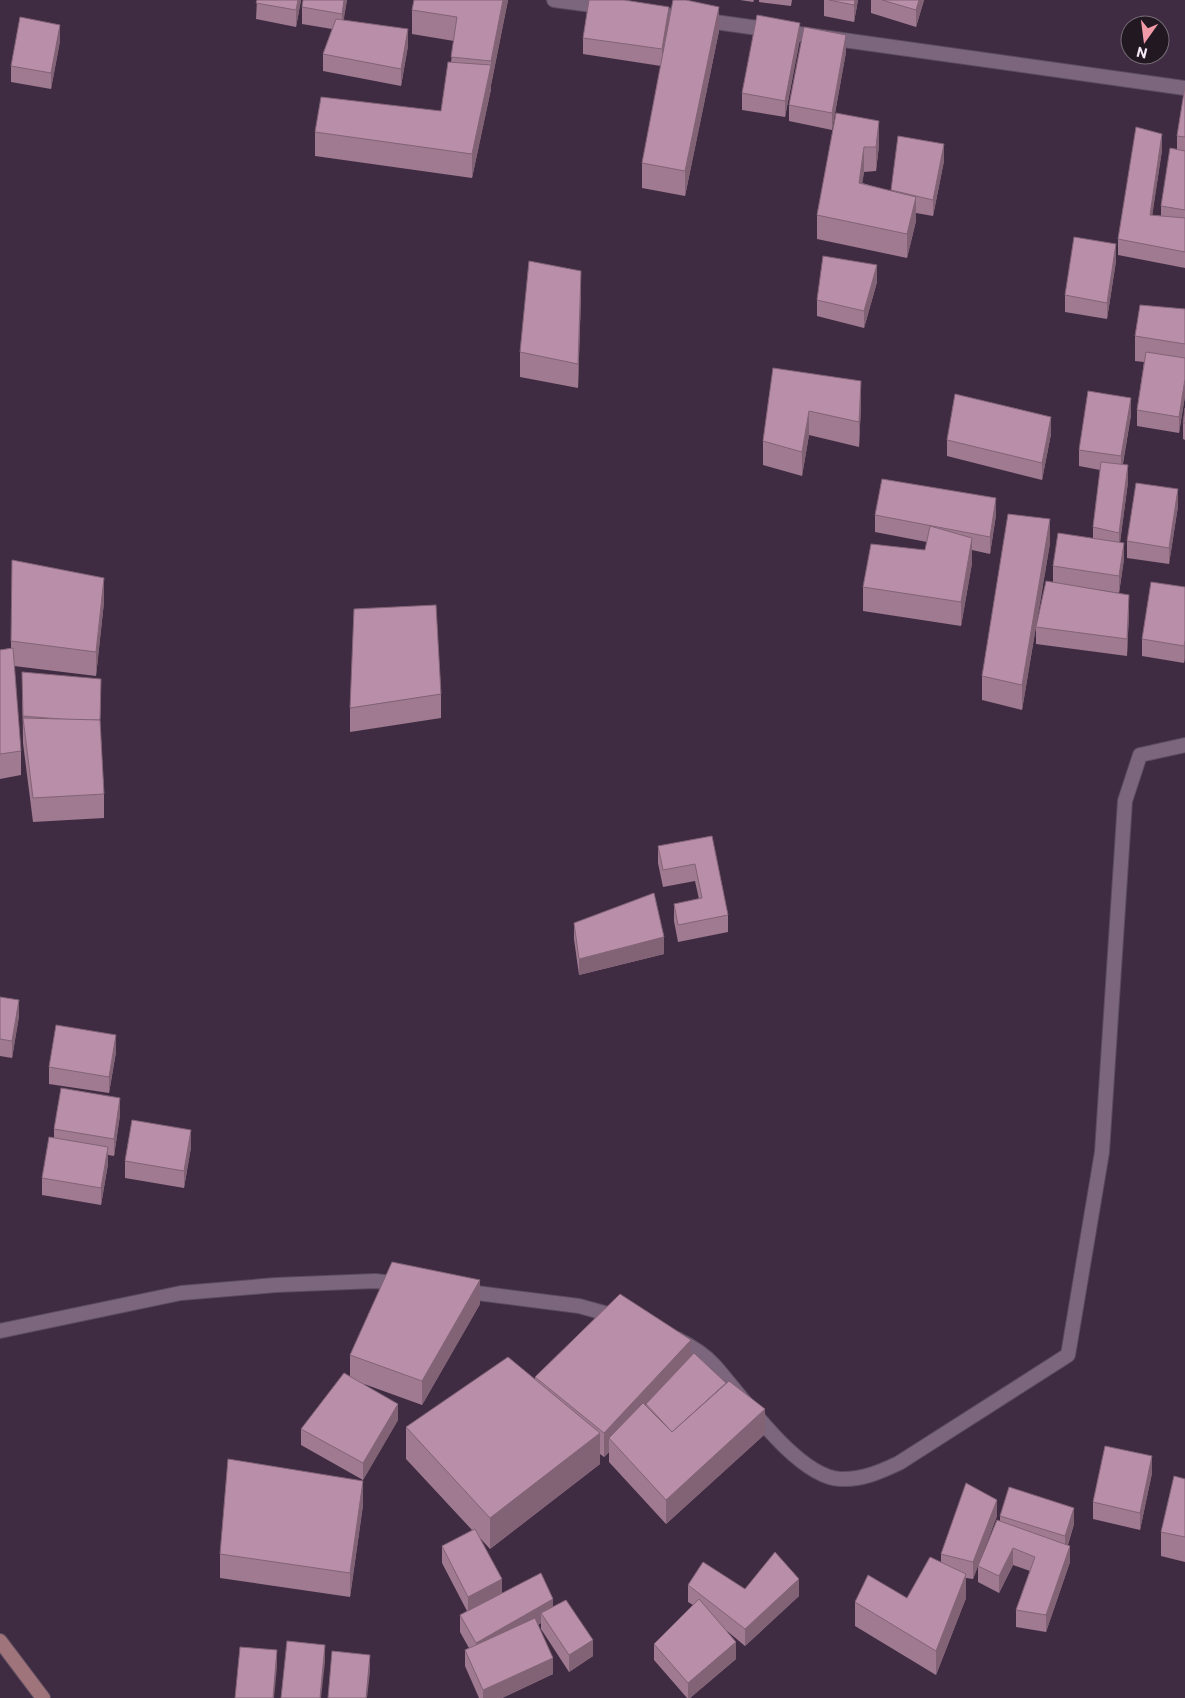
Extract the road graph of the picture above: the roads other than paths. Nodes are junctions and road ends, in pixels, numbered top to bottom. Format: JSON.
{"nodes":[{"id":1,"x":554,"y":0,"type":"edge"},
{"id":2,"x":1185,"y":88,"type":"edge"},
{"id":3,"x":1185,"y":745,"type":"edge"},
{"id":4,"x":413,"y":1285,"type":"edge"},
{"id":5,"x":452,"y":1290,"type":"edge"},
{"id":6,"x":637,"y":1321,"type":"edge"},
{"id":7,"x":0,"y":1331,"type":"edge"},
{"id":8,"x":664,"y":1332,"type":"edge"},
{"id":9,"x":0,"y":1641,"type":"edge"},
{"id":10,"x":43,"y":1698,"type":"edge"}],
"edges":[{"from":1,"to":2,"type":"street"},
{"from":3,"to":8,"type":"street"},
{"from":4,"to":7,"type":"street"},
{"from":5,"to":6,"type":"street"},
{"from":9,"to":10,"type":"main road"}]}
